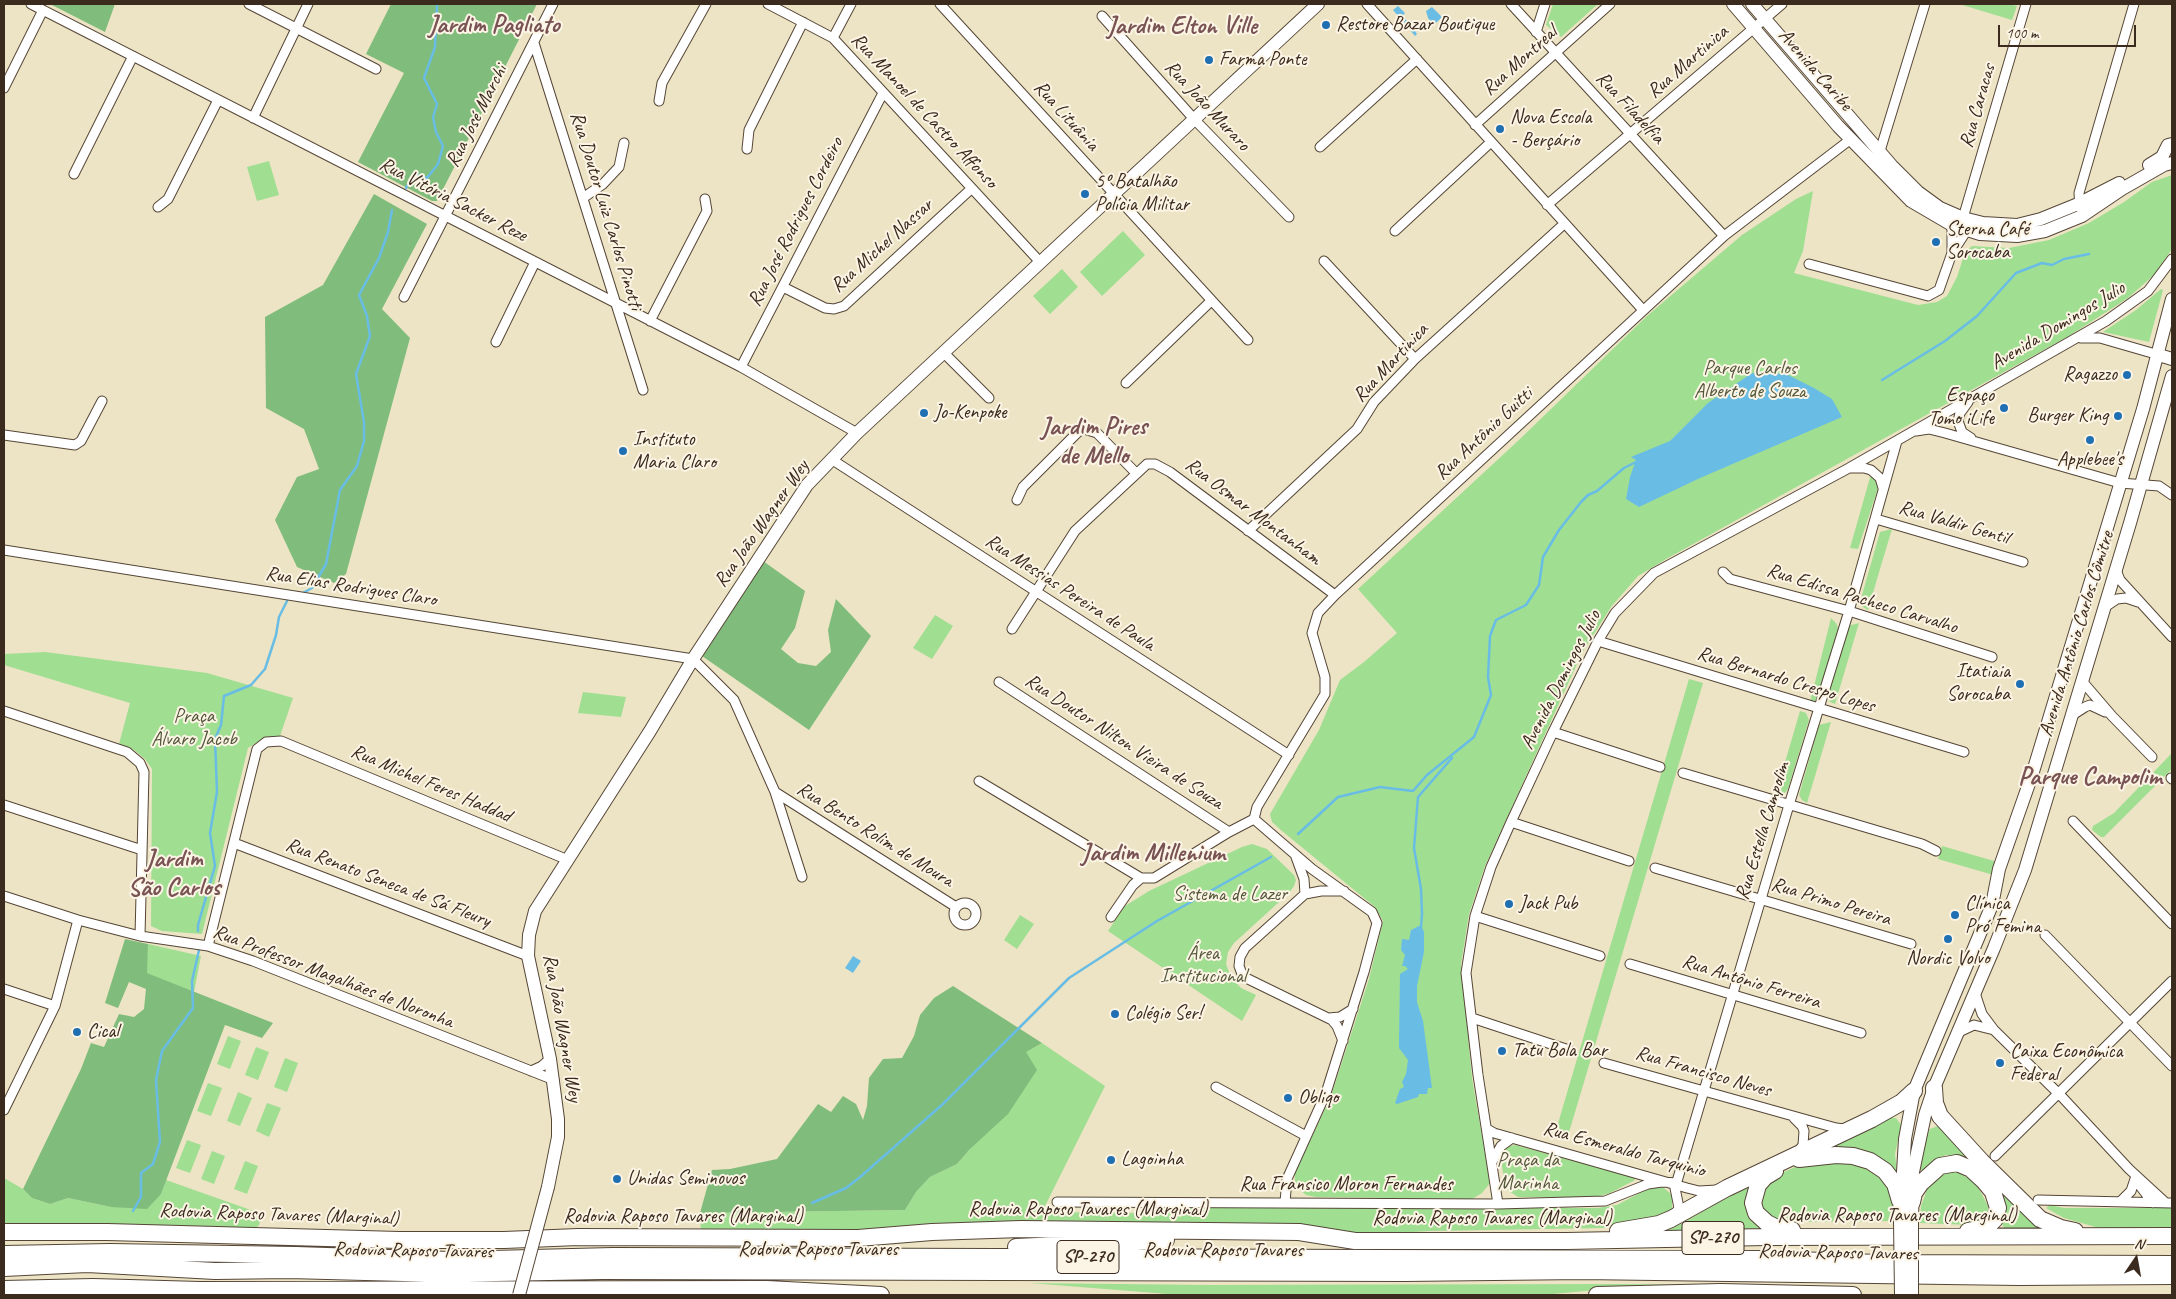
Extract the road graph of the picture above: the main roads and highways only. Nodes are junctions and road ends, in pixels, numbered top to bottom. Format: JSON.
{"nodes":[{"id":1,"x":1318,"y":4,"type":"edge"},
{"id":2,"x":1733,"y":4,"type":"edge"},
{"id":3,"x":1752,"y":4,"type":"edge"},
{"id":4,"x":1861,"y":130,"type":"junction"},
{"id":5,"x":1851,"y":139,"type":"junction"},
{"id":6,"x":2171,"y":144,"type":"edge"},
{"id":7,"x":1871,"y":148,"type":"junction"},
{"id":8,"x":2172,"y":163,"type":"edge"},
{"id":9,"x":2080,"y":210,"type":"junction"},
{"id":10,"x":1965,"y":224,"type":"junction"},
{"id":11,"x":2172,"y":299,"type":"edge"},
{"id":12,"x":2159,"y":355,"type":"junction"},
{"id":13,"x":2172,"y":358,"type":"edge"},
{"id":14,"x":2172,"y":376,"type":"edge"},
{"id":15,"x":1934,"y":1088,"type":"junction"},
{"id":16,"x":1914,"y":1091,"type":"junction"},
{"id":17,"x":1906,"y":1202,"type":"junction"},
{"id":18,"x":1906,"y":1221,"type":"junction"},
{"id":19,"x":1235,"y":1231,"type":"junction"},
{"id":20,"x":4,"y":1232,"type":"edge"},
{"id":21,"x":2172,"y":1236,"type":"edge"},
{"id":22,"x":1859,"y":1237,"type":"junction"},
{"id":23,"x":1884,"y":1238,"type":"junction"},
{"id":24,"x":1474,"y":1240,"type":"junction"},
{"id":25,"x":4,"y":1254,"type":"edge"},
{"id":26,"x":807,"y":1256,"type":"junction"},
{"id":27,"x":115,"y":1264,"type":"junction"},
{"id":28,"x":2172,"y":1264,"type":"edge"},
{"id":29,"x":4,"y":1268,"type":"edge"},
{"id":30,"x":4,"y":1275,"type":"edge"},
{"id":31,"x":2172,"y":1276,"type":"edge"},
{"id":32,"x":2019,"y":1277,"type":"junction"},
{"id":33,"x":2172,"y":1287,"type":"edge"},
{"id":34,"x":4,"y":1290,"type":"edge"},
{"id":35,"x":200,"y":1290,"type":"junction"},
{"id":36,"x":243,"y":1295,"type":"edge"},
{"id":37,"x":519,"y":1295,"type":"edge"},
{"id":38,"x":881,"y":1295,"type":"edge"},
{"id":39,"x":1597,"y":1295,"type":"edge"},
{"id":40,"x":1853,"y":1295,"type":"edge"},
{"id":41,"x":1901,"y":1295,"type":"edge"},
{"id":42,"x":1912,"y":1295,"type":"edge"}],
"edges":[{"from":1,"to":37,"type":"main road","name":"Rua João Wagner Wey","bridge":true},
{"from":2,"to":5,"type":"main road","name":"Avenida Caribe"},
{"from":3,"to":4,"type":"main road","name":"Avenida Caribe"},
{"from":4,"to":5,"type":"main road","name":"Avenida Caribe"},
{"from":4,"to":7,"type":"main road","name":"Avenida Caribe"},
{"from":5,"to":7,"type":"main road","name":"Avenida Caribe"},
{"from":6,"to":9,"type":"main road","name":"Avenida Caribe"},
{"from":7,"to":10,"type":"main road","name":"Avenida Caribe"},
{"from":7,"to":10,"type":"main road","name":"Avenida Caribe"},
{"from":8,"to":9,"type":"main road","name":"Avenida Caribe"},
{"from":9,"to":10,"type":"main road","name":"Avenida Caribe"},
{"from":11,"to":12,"type":"main road","name":"Avenida Antônio Carlos Cômitre"},
{"from":12,"to":13,"type":"main road"},
{"from":12,"to":16,"type":"main road","name":"Avenida Antônio Carlos Cômitre"},
{"from":14,"to":15,"type":"main road","name":"Avenida Antônio Carlos Cômitre"},
{"from":15,"to":17,"type":"main road","name":"Avenida Antônio Carlos Cômitre"},
{"from":15,"to":21,"type":"highway"},
{"from":16,"to":17,"type":"main road","name":"Avenida Antônio Carlos Cômitre"},
{"from":16,"to":24,"type":"highway","number":"SP-270"},
{"from":17,"to":18,"type":"main road","name":"Avenida Antônio Carlos Cômitre"},
{"from":17,"to":22,"type":"highway"},
{"from":17,"to":23,"type":"highway"},
{"from":18,"to":41,"type":"main road","bridge":true},
{"from":18,"to":42,"type":"main road","bridge":true},
{"from":19,"to":20,"type":"highway","name":"Rodovia Raposo Tavares (Marginal)","number":"SP-270"},
{"from":19,"to":24,"type":"highway","name":"Rodovia Raposo Tavares (Marginal)","number":"SP-270"},
{"from":19,"to":26,"type":"highway"},
{"from":21,"to":23,"type":"highway","name":"Rodovia Raposo Tavares (Marginal)","number":"SP-270"},
{"from":22,"to":23,"type":"highway","name":"Rodovia Raposo Tavares (Marginal)","number":"SP-270"},
{"from":22,"to":24,"type":"highway","name":"Rodovia Raposo Tavares (Marginal)","number":"SP-270"},
{"from":25,"to":26,"type":"highway","name":"Rodovia Raposo Tavares","number":"SP-270"},
{"from":26,"to":28,"type":"highway","name":"Rodovia Raposo Tavares","number":"SP-270"},
{"from":27,"to":29,"type":"highway","name":"Rodovia Raposo Tavares","number":"SP-270"},
{"from":27,"to":30,"type":"highway"},
{"from":27,"to":32,"type":"highway","name":"Rodovia Raposo Tavares","number":"SP-270"},
{"from":31,"to":32,"type":"highway","name":"Rodovia Raposo Tavares","number":"SP-270"},
{"from":32,"to":33,"type":"highway"},
{"from":34,"to":35,"type":"highway"},
{"from":35,"to":36,"type":"main road"},
{"from":35,"to":38,"type":"highway"},
{"from":39,"to":40,"type":"highway"}]}
